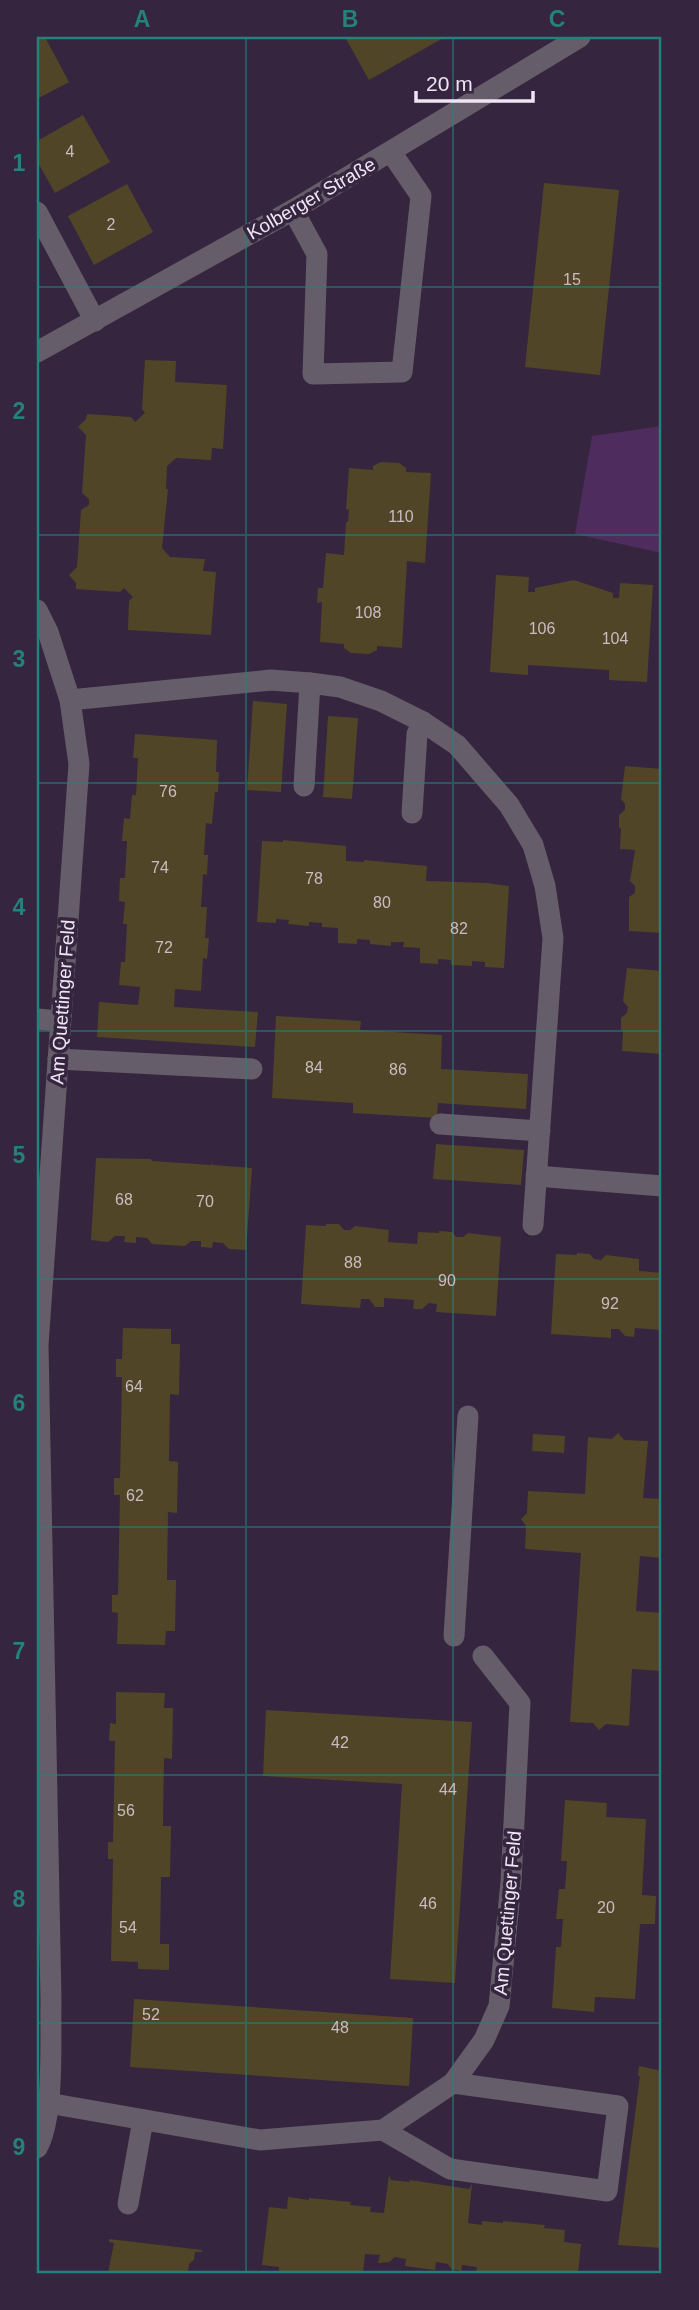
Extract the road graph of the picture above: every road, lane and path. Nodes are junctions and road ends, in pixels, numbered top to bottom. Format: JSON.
{"nodes":[{"id":1,"x":580,"y":37,"type":"edge"},
{"id":2,"x":391,"y":152,"type":"junction"},
{"id":3,"x":293,"y":210,"type":"junction"},
{"id":4,"x":37,"y":212,"type":"edge"},
{"id":5,"x":95,"y":321,"type":"junction"},
{"id":6,"x":37,"y":352,"type":"edge"},
{"id":7,"x":37,"y":610,"type":"edge"},
{"id":8,"x":310,"y":683,"type":"junction"},
{"id":9,"x":70,"y":700,"type":"junction"},
{"id":10,"x":423,"y":722,"type":"junction"},
{"id":11,"x":303,"y":786,"type":"dead end"},
{"id":12,"x":412,"y":813,"type":"dead end"},
{"id":13,"x":37,"y":1019,"type":"edge"},
{"id":14,"x":60,"y":1021,"type":"junction"},
{"id":15,"x":58,"y":1059,"type":"junction"},
{"id":16,"x":253,"y":1069,"type":"dead end"},
{"id":17,"x":440,"y":1124,"type":"dead end"},
{"id":18,"x":540,"y":1131,"type":"junction"},
{"id":19,"x":536,"y":1176,"type":"junction"},
{"id":20,"x":662,"y":1186,"type":"edge"},
{"id":21,"x":533,"y":1225,"type":"dead end"},
{"id":22,"x":468,"y":1416,"type":"dead end"},
{"id":23,"x":454,"y":1636,"type":"dead end"},
{"id":24,"x":483,"y":1656,"type":"dead end"},
{"id":25,"x":453,"y":2083,"type":"junction"},
{"id":26,"x":48,"y":2103,"type":"junction"},
{"id":27,"x":142,"y":2120,"type":"junction"},
{"id":28,"x":383,"y":2130,"type":"junction"},
{"id":29,"x":37,"y":2148,"type":"edge"},
{"id":30,"x":128,"y":2204,"type":"dead end"}],
"edges":[{"from":1,"to":2,"type":"street","name":"Kolberger Straße"},
{"from":2,"to":3,"type":"street","name":"Kolberger Straße"},
{"from":2,"to":3,"type":"street"},
{"from":3,"to":5,"type":"street","name":"Kolberger Straße"},
{"from":4,"to":5,"type":"street"},
{"from":5,"to":6,"type":"street","name":"Kolberger Straße"},
{"from":7,"to":9,"type":"street","name":"Am Quettinger Feld"},
{"from":8,"to":9,"type":"street"},
{"from":8,"to":10,"type":"street"},
{"from":8,"to":11,"type":"street"},
{"from":9,"to":14,"type":"street","name":"Am Quettinger Feld"},
{"from":10,"to":12,"type":"street"},
{"from":10,"to":18,"type":"street"},
{"from":13,"to":14,"type":"street"},
{"from":14,"to":15,"type":"street","name":"Am Quettinger Feld"},
{"from":15,"to":16,"type":"street"},
{"from":15,"to":26,"type":"street","name":"Am Quettinger Feld"},
{"from":17,"to":18,"type":"street"},
{"from":18,"to":19,"type":"street"},
{"from":19,"to":20,"type":"street"},
{"from":19,"to":21,"type":"street"},
{"from":22,"to":23,"type":"street"},
{"from":24,"to":25,"type":"street","name":"Am Quettinger Feld"},
{"from":25,"to":28,"type":"street","name":"Am Quettinger Feld"},
{"from":25,"to":28,"type":"street"},
{"from":26,"to":27,"type":"street","name":"Am Quettinger Feld"},
{"from":26,"to":29,"type":"street","name":"Am Quettinger Feld"},
{"from":27,"to":28,"type":"street","name":"Am Quettinger Feld"},
{"from":27,"to":30,"type":"street"}]}
